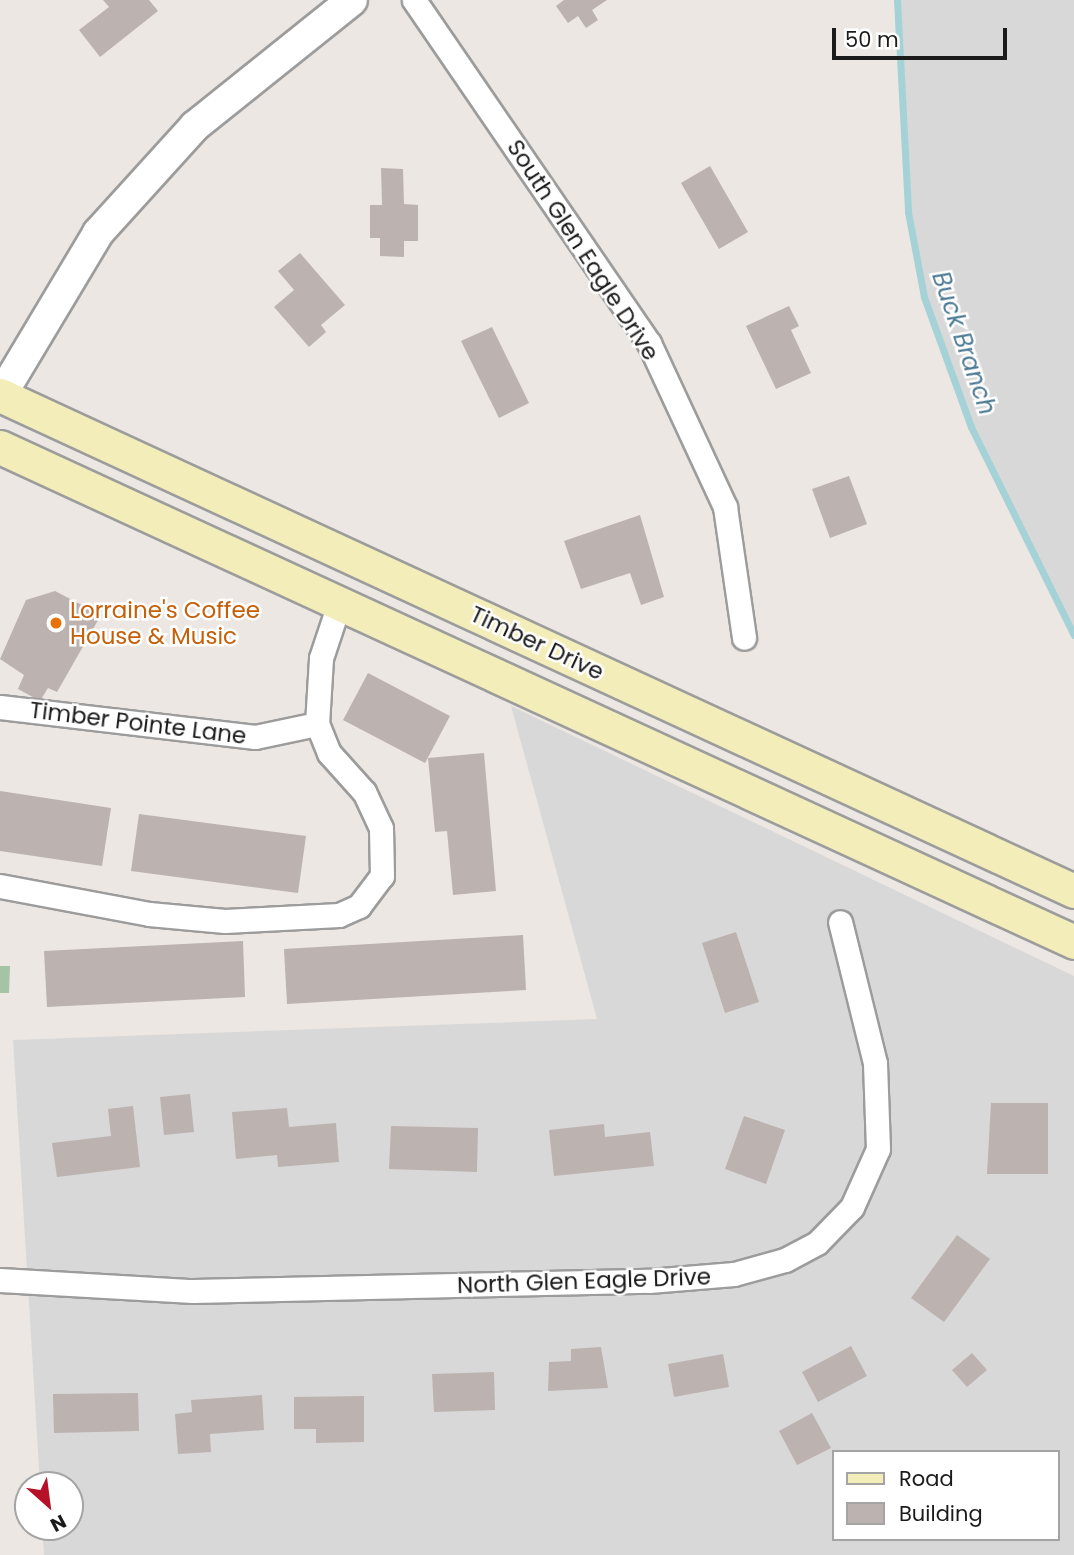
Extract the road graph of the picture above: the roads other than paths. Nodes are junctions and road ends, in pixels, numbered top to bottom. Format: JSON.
{"nodes":[{"id":1,"x":352,"y":0,"type":"edge"},
{"id":2,"x":414,"y":0,"type":"edge"},
{"id":3,"x":0,"y":396,"type":"edge"},
{"id":4,"x":0,"y":447,"type":"edge"},
{"id":5,"x":340,"y":601,"type":"junction"},
{"id":6,"x":744,"y":638,"type":"dead end"},
{"id":7,"x":0,"y":706,"type":"edge"},
{"id":8,"x":317,"y":724,"type":"junction"},
{"id":9,"x":0,"y":886,"type":"edge"},
{"id":10,"x":1074,"y":891,"type":"edge"},
{"id":11,"x":840,"y":922,"type":"dead end"},
{"id":12,"x":1074,"y":942,"type":"edge"},
{"id":13,"x":0,"y":1280,"type":"edge"}],
"edges":[{"from":1,"to":3,"type":"street"},
{"from":2,"to":6,"type":"street","name":"South Glen Eagle Drive"},
{"from":3,"to":10,"type":"main road","name":"Timber Drive"},
{"from":4,"to":5,"type":"main road","name":"Timber Drive"},
{"from":5,"to":8,"type":"street"},
{"from":5,"to":12,"type":"main road","name":"Timber Drive"},
{"from":7,"to":8,"type":"street","name":"Timber Pointe Lane"},
{"from":8,"to":9,"type":"street"},
{"from":11,"to":13,"type":"street","name":"North Glen Eagle Drive"}]}
